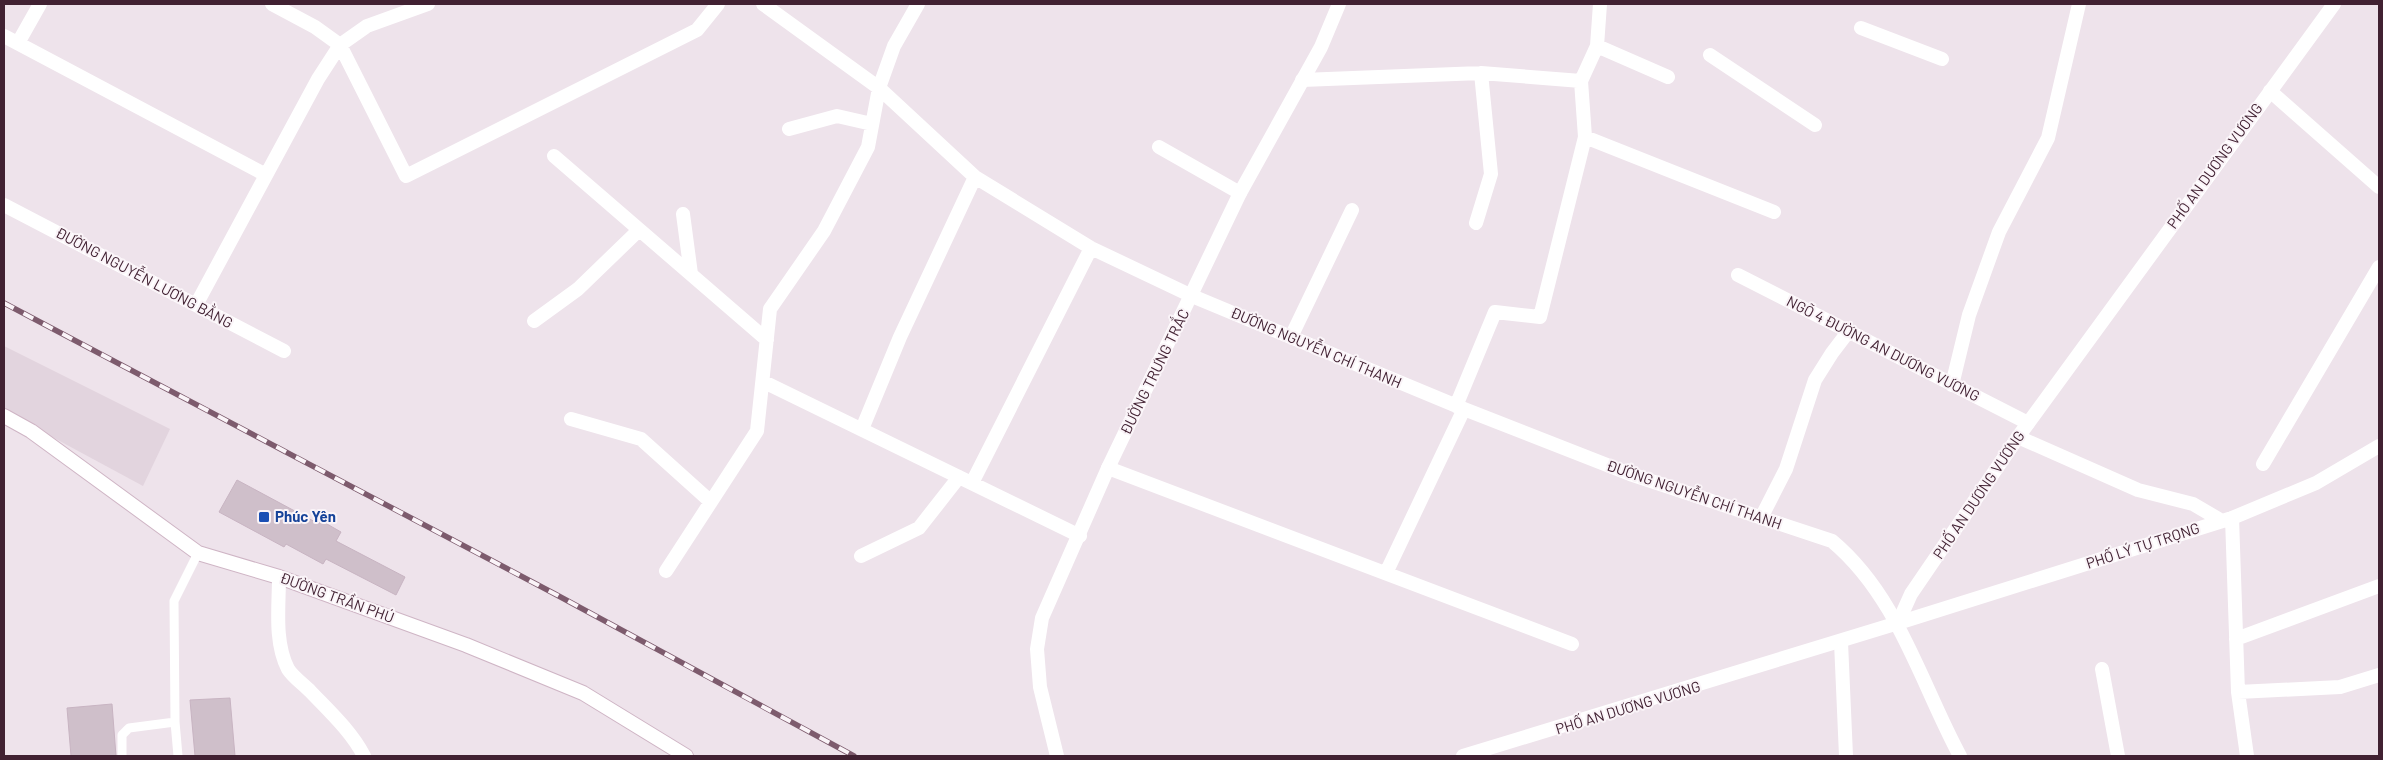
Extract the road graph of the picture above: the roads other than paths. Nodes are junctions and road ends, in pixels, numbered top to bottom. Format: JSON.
{"nodes":[{"id":1,"x":40,"y":4,"type":"edge"},
{"id":2,"x":272,"y":4,"type":"edge"},
{"id":3,"x":428,"y":4,"type":"edge"},
{"id":4,"x":718,"y":4,"type":"edge"},
{"id":5,"x":763,"y":4,"type":"edge"},
{"id":6,"x":918,"y":4,"type":"edge"},
{"id":7,"x":1339,"y":4,"type":"edge"},
{"id":8,"x":1600,"y":4,"type":"edge"},
{"id":9,"x":2079,"y":4,"type":"edge"},
{"id":10,"x":2330,"y":5,"type":"edge"},
{"id":11,"x":1861,"y":28,"type":"dead end"},
{"id":12,"x":4,"y":36,"type":"edge"},
{"id":13,"x":18,"y":43,"type":"junction"},
{"id":14,"x":340,"y":45,"type":"junction"},
{"id":15,"x":1597,"y":46,"type":"junction"},
{"id":16,"x":1710,"y":55,"type":"dead end"},
{"id":17,"x":1942,"y":59,"type":"dead end"},
{"id":18,"x":1482,"y":73,"type":"junction"},
{"id":19,"x":1668,"y":78,"type":"dead end"},
{"id":20,"x":1302,"y":80,"type":"junction"},
{"id":21,"x":1581,"y":81,"type":"junction"},
{"id":22,"x":879,"y":88,"type":"junction"},
{"id":23,"x":2270,"y":91,"type":"junction"},
{"id":24,"x":872,"y":124,"type":"junction"},
{"id":25,"x":1815,"y":125,"type":"dead end"},
{"id":26,"x":789,"y":129,"type":"dead end"},
{"id":27,"x":1585,"y":137,"type":"junction"},
{"id":28,"x":1159,"y":147,"type":"dead end"},
{"id":29,"x":554,"y":156,"type":"dead end"},
{"id":30,"x":266,"y":175,"type":"junction"},
{"id":31,"x":975,"y":177,"type":"junction"},
{"id":32,"x":2379,"y":186,"type":"edge"},
{"id":33,"x":1240,"y":193,"type":"junction"},
{"id":34,"x":4,"y":205,"type":"edge"},
{"id":35,"x":1352,"y":210,"type":"dead end"},
{"id":36,"x":1774,"y":212,"type":"dead end"},
{"id":37,"x":683,"y":214,"type":"dead end"},
{"id":38,"x":1476,"y":223,"type":"dead end"},
{"id":39,"x":639,"y":230,"type":"junction"},
{"id":40,"x":1091,"y":248,"type":"junction"},
{"id":41,"x":2379,"y":267,"type":"edge"},
{"id":42,"x":691,"y":274,"type":"junction"},
{"id":43,"x":1738,"y":275,"type":"dead end"},
{"id":44,"x":1192,"y":296,"type":"junction"},
{"id":45,"x":196,"y":305,"type":"junction"},
{"id":46,"x":534,"y":321,"type":"dead end"},
{"id":47,"x":1848,"y":332,"type":"junction"},
{"id":48,"x":1291,"y":337,"type":"junction"},
{"id":49,"x":767,"y":340,"type":"junction"},
{"id":50,"x":284,"y":351,"type":"dead end"},
{"id":51,"x":764,"y":382,"type":"junction"},
{"id":52,"x":1952,"y":385,"type":"junction"},
{"id":53,"x":1460,"y":407,"type":"junction"},
{"id":54,"x":4,"y":416,"type":"edge"},
{"id":55,"x":571,"y":419,"type":"dead end"},
{"id":56,"x":2028,"y":423,"type":"junction"},
{"id":57,"x":862,"y":430,"type":"junction"},
{"id":58,"x":2018,"y":437,"type":"junction"},
{"id":59,"x":2379,"y":446,"type":"edge"},
{"id":60,"x":2263,"y":464,"type":"dead end"},
{"id":61,"x":1108,"y":468,"type":"junction"},
{"id":62,"x":966,"y":480,"type":"junction"},
{"id":63,"x":711,"y":502,"type":"junction"},
{"id":64,"x":1761,"y":518,"type":"junction"},
{"id":65,"x":2227,"y":520,"type":"junction"},
{"id":66,"x":1080,"y":536,"type":"junction"},
{"id":67,"x":198,"y":553,"type":"junction"},
{"id":68,"x":861,"y":556,"type":"dead end"},
{"id":69,"x":666,"y":571,"type":"dead end"},
{"id":70,"x":1386,"y":573,"type":"junction"},
{"id":71,"x":279,"y":577,"type":"junction"},
{"id":72,"x":2379,"y":586,"type":"edge"},
{"id":73,"x":1898,"y":623,"type":"junction"},
{"id":74,"x":2236,"y":639,"type":"junction"},
{"id":75,"x":1841,"y":642,"type":"junction"},
{"id":76,"x":1572,"y":644,"type":"dead end"},
{"id":77,"x":2102,"y":669,"type":"dead end"},
{"id":78,"x":2379,"y":675,"type":"edge"},
{"id":79,"x":2238,"y":692,"type":"junction"},
{"id":80,"x":175,"y":722,"type":"junction"},
{"id":81,"x":122,"y":756,"type":"edge"},
{"id":82,"x":178,"y":756,"type":"edge"},
{"id":83,"x":364,"y":756,"type":"edge"},
{"id":84,"x":686,"y":756,"type":"edge"},
{"id":85,"x":1057,"y":756,"type":"edge"},
{"id":86,"x":1463,"y":756,"type":"edge"},
{"id":87,"x":1846,"y":756,"type":"edge"},
{"id":88,"x":1960,"y":756,"type":"edge"},
{"id":89,"x":2118,"y":756,"type":"edge"},
{"id":90,"x":2247,"y":756,"type":"edge"}],
"edges":[{"from":1,"to":13,"type":"street"},
{"from":2,"to":14,"type":"street"},
{"from":3,"to":14,"type":"street"},
{"from":4,"to":14,"type":"street"},
{"from":5,"to":22,"type":"street","name":"ĐƯỜNG NGUYỄN CHÍ THANH"},
{"from":6,"to":22,"type":"street"},
{"from":7,"to":20,"type":"street","name":"ĐƯỜNG TRƯNG TRẮC"},
{"from":8,"to":15,"type":"street"},
{"from":9,"to":52,"type":"street"},
{"from":10,"to":23,"type":"street","name":"PHỐ AN DƯƠNG VƯƠNG"},
{"from":11,"to":17,"type":"street"},
{"from":12,"to":13,"type":"street"},
{"from":13,"to":30,"type":"street"},
{"from":14,"to":30,"type":"street"},
{"from":15,"to":19,"type":"street"},
{"from":15,"to":21,"type":"street"},
{"from":16,"to":25,"type":"street"},
{"from":18,"to":20,"type":"street"},
{"from":18,"to":21,"type":"street"},
{"from":18,"to":38,"type":"street"},
{"from":20,"to":33,"type":"street","name":"ĐƯỜNG TRƯNG TRẮC"},
{"from":21,"to":27,"type":"street"},
{"from":22,"to":24,"type":"street"},
{"from":22,"to":31,"type":"street","name":"ĐƯỜNG NGUYỄN CHÍ THANH"},
{"from":23,"to":32,"type":"street"},
{"from":23,"to":56,"type":"street","name":"PHỐ AN DƯƠNG VƯƠNG"},
{"from":24,"to":26,"type":"street"},
{"from":24,"to":49,"type":"street"},
{"from":27,"to":36,"type":"street"},
{"from":27,"to":53,"type":"street"},
{"from":28,"to":33,"type":"street"},
{"from":29,"to":39,"type":"street"},
{"from":30,"to":45,"type":"street"},
{"from":31,"to":40,"type":"street","name":"ĐƯỜNG NGUYỄN CHÍ THANH"},
{"from":31,"to":57,"type":"street"},
{"from":33,"to":44,"type":"street","name":"ĐƯỜNG TRƯNG TRẮC"},
{"from":34,"to":45,"type":"street","name":"ĐƯỜNG NGUYỄN LƯƠNG BẰNG"},
{"from":35,"to":48,"type":"street"},
{"from":37,"to":42,"type":"street"},
{"from":39,"to":42,"type":"street"},
{"from":39,"to":46,"type":"street"},
{"from":40,"to":44,"type":"street","name":"ĐƯỜNG NGUYỄN CHÍ THANH"},
{"from":40,"to":62,"type":"street"},
{"from":41,"to":60,"type":"street"},
{"from":42,"to":49,"type":"street"},
{"from":43,"to":47,"type":"street","name":"NGÕ 4 ĐƯỜNG AN DƯƠNG VƯƠNG"},
{"from":44,"to":48,"type":"street","name":"ĐƯỜNG NGUYỄN CHÍ THANH"},
{"from":44,"to":61,"type":"street","name":"ĐƯỜNG TRƯNG TRẮC"},
{"from":45,"to":50,"type":"street","name":"ĐƯỜNG NGUYỄN LƯƠNG BẰNG"},
{"from":47,"to":52,"type":"street","name":"NGÕ 4 ĐƯỜNG AN DƯƠNG VƯƠNG"},
{"from":47,"to":64,"type":"street"},
{"from":48,"to":53,"type":"street","name":"ĐƯỜNG NGUYỄN CHÍ THANH"},
{"from":49,"to":51,"type":"street"},
{"from":51,"to":57,"type":"street"},
{"from":51,"to":63,"type":"street"},
{"from":52,"to":56,"type":"street","name":"NGÕ 4 ĐƯỜNG AN DƯƠNG VƯƠNG"},
{"from":53,"to":64,"type":"street","name":"ĐƯỜNG NGUYỄN CHÍ THANH"},
{"from":53,"to":70,"type":"street"},
{"from":54,"to":67,"type":"street","name":"ĐƯỜNG TRẦN PHÚ"},
{"from":55,"to":63,"type":"street"},
{"from":56,"to":58,"type":"street","name":"PHỐ AN DƯƠNG VƯƠNG"},
{"from":57,"to":62,"type":"street"},
{"from":58,"to":65,"type":"street"},
{"from":58,"to":73,"type":"street","name":"PHỐ AN DƯƠNG VƯƠNG"},
{"from":59,"to":65,"type":"street","name":"PHỐ LÝ TỰ TRỌNG"},
{"from":61,"to":66,"type":"street","name":"ĐƯỜNG TRƯNG TRẮC"},
{"from":61,"to":70,"type":"street"},
{"from":62,"to":66,"type":"street"},
{"from":62,"to":68,"type":"street"},
{"from":63,"to":69,"type":"street"},
{"from":64,"to":73,"type":"street","name":"ĐƯỜNG NGUYỄN CHÍ THANH"},
{"from":65,"to":73,"type":"street","name":"PHỐ LÝ TỰ TRỌNG"},
{"from":65,"to":74,"type":"street"},
{"from":66,"to":85,"type":"street","name":"ĐƯỜNG TRƯNG TRẮC"},
{"from":67,"to":71,"type":"street","name":"ĐƯỜNG TRẦN PHÚ"},
{"from":67,"to":80,"type":"lane"},
{"from":70,"to":76,"type":"street"},
{"from":71,"to":83,"type":"street"},
{"from":71,"to":84,"type":"street","name":"ĐƯỜNG TRẦN PHÚ"},
{"from":72,"to":74,"type":"street"},
{"from":73,"to":75,"type":"street","name":"PHỐ AN DƯƠNG VƯƠNG"},
{"from":73,"to":88,"type":"street","name":"ĐƯỜNG NGUYỄN CHÍ THANH"},
{"from":74,"to":79,"type":"street"},
{"from":75,"to":86,"type":"street","name":"PHỐ AN DƯƠNG VƯƠNG"},
{"from":75,"to":87,"type":"street"},
{"from":77,"to":89,"type":"street"},
{"from":78,"to":79,"type":"street"},
{"from":79,"to":90,"type":"street"},
{"from":80,"to":81,"type":"lane"},
{"from":80,"to":82,"type":"lane"}]}
